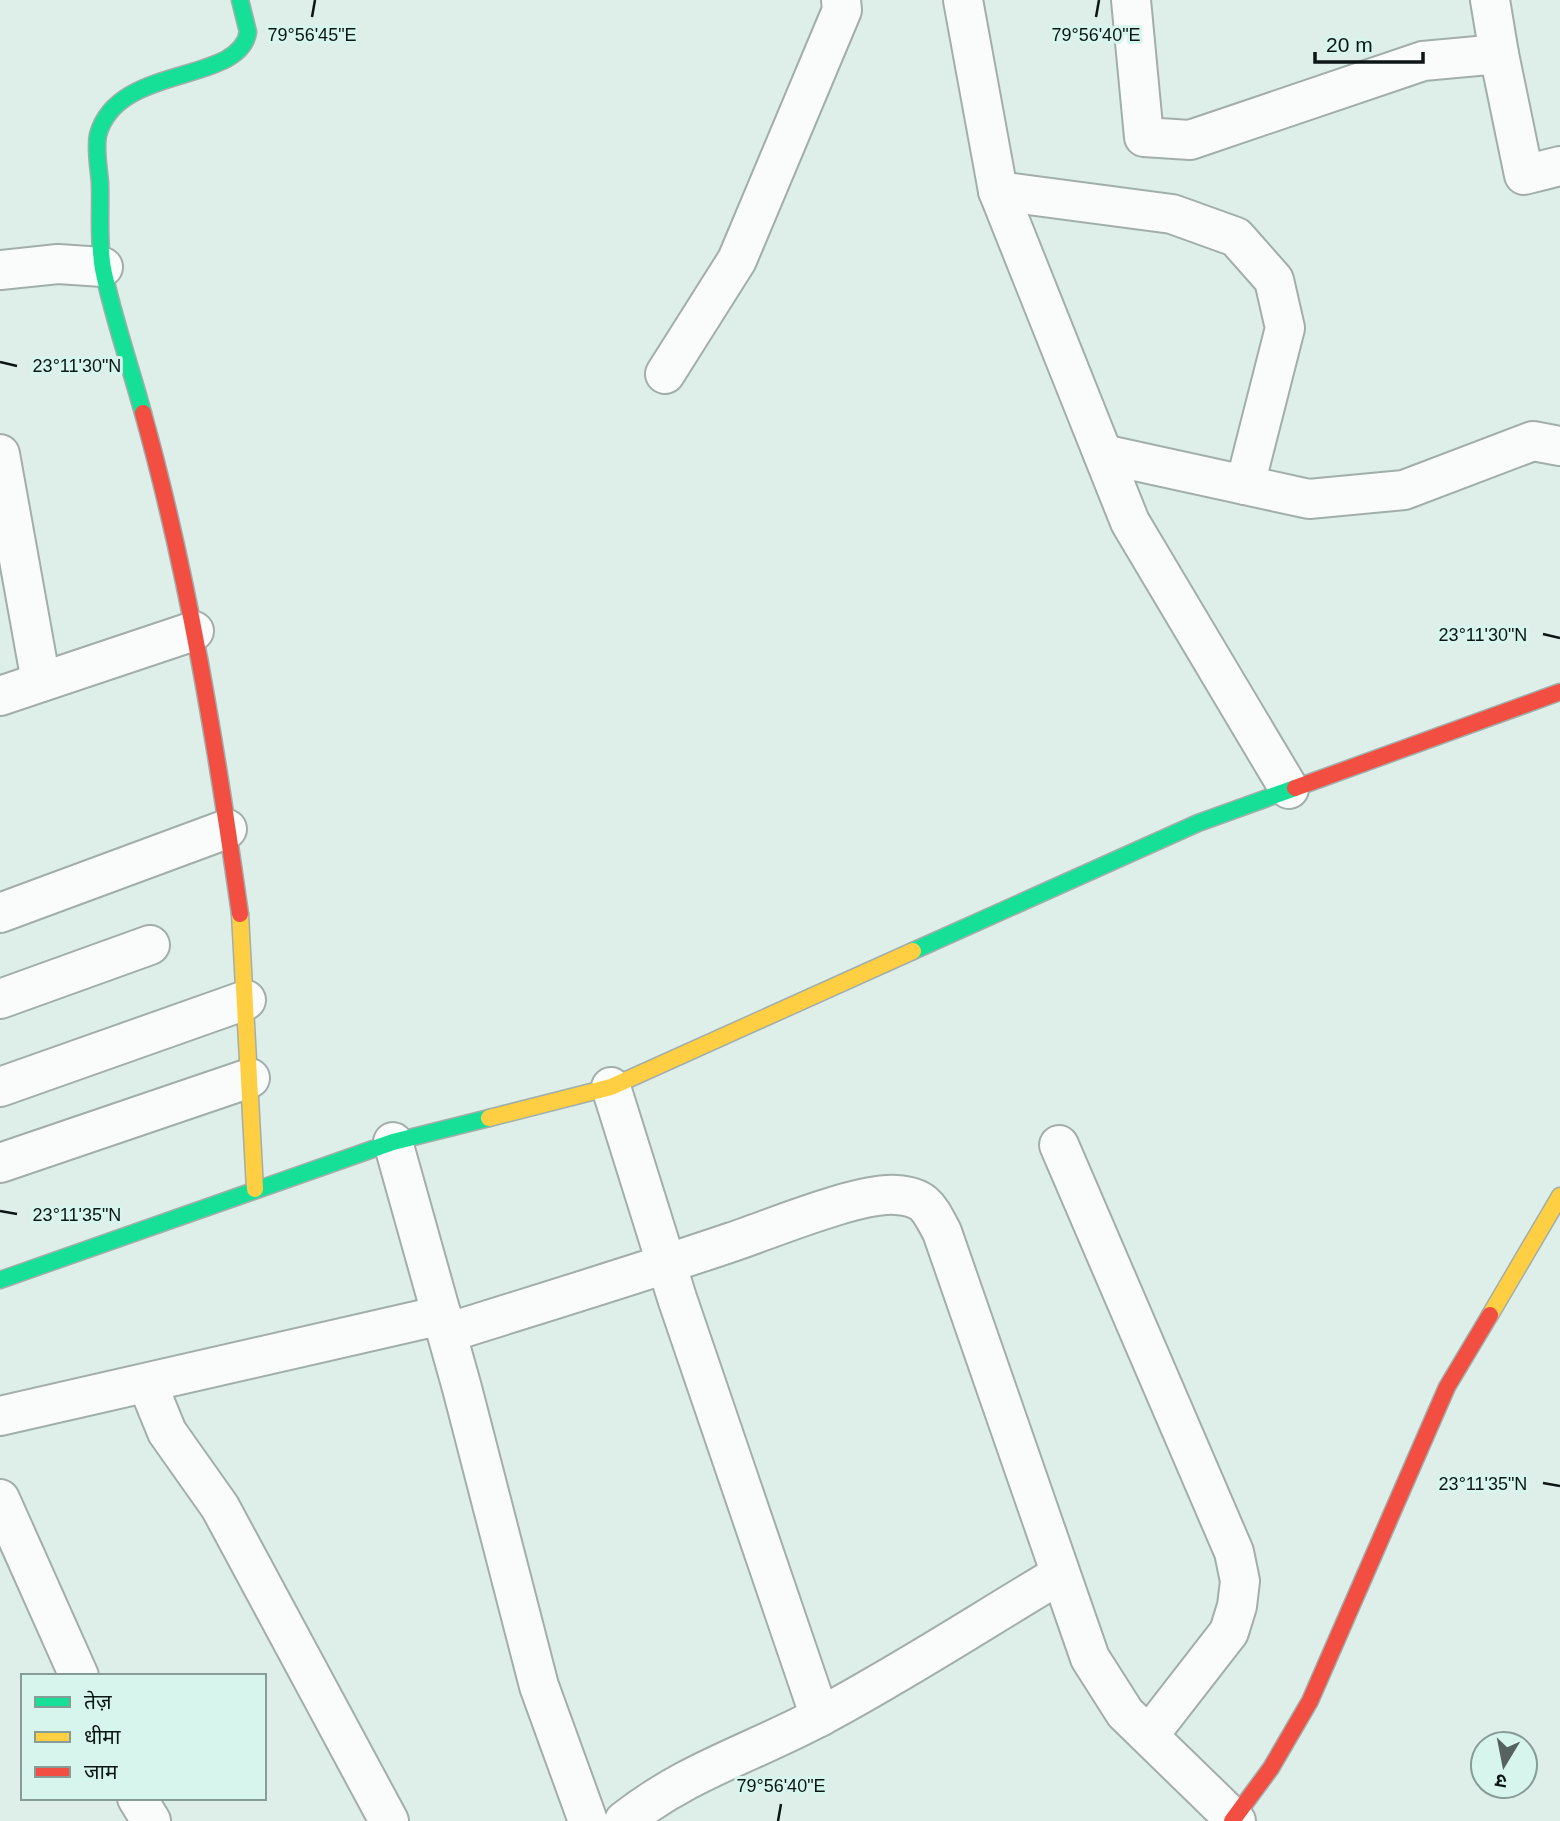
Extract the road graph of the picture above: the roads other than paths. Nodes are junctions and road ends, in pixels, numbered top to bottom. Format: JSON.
{"nodes":[{"id":1,"x":240,"y":0,"type":"edge"},
{"id":2,"x":841,"y":0,"type":"edge"},
{"id":3,"x":963,"y":0,"type":"edge"},
{"id":4,"x":1131,"y":0,"type":"edge"},
{"id":5,"x":1489,"y":0,"type":"edge"},
{"id":6,"x":1499,"y":54,"type":"junction"},
{"id":7,"x":1560,"y":166,"type":"edge"},
{"id":8,"x":998,"y":191,"type":"junction"},
{"id":9,"x":103,"y":267,"type":"junction"},
{"id":10,"x":0,"y":270,"type":"edge"},
{"id":11,"x":665,"y":374,"type":"dead end"},
{"id":12,"x":1560,"y":446,"type":"edge"},
{"id":13,"x":1103,"y":454,"type":"junction"},
{"id":14,"x":1,"y":471,"type":"edge"},
{"id":15,"x":1245,"y":485,"type":"junction"},
{"id":16,"x":194,"y":631,"type":"junction"},
{"id":17,"x":41,"y":682,"type":"junction"},
{"id":18,"x":1560,"y":692,"type":"edge"},
{"id":19,"x":0,"y":696,"type":"edge"},
{"id":20,"x":1289,"y":789,"type":"junction"},
{"id":21,"x":227,"y":829,"type":"junction"},
{"id":22,"x":0,"y":913,"type":"edge"},
{"id":23,"x":150,"y":945,"type":"dead end"},
{"id":24,"x":0,"y":999,"type":"edge"},
{"id":25,"x":246,"y":1000,"type":"junction"},
{"id":26,"x":250,"y":1079,"type":"junction"},
{"id":27,"x":0,"y":1087,"type":"edge"},
{"id":28,"x":611,"y":1087,"type":"junction"},
{"id":29,"x":393,"y":1142,"type":"junction"},
{"id":30,"x":1059,"y":1145,"type":"dead end"},
{"id":31,"x":0,"y":1163,"type":"edge"},
{"id":32,"x":256,"y":1189,"type":"junction"},
{"id":33,"x":1560,"y":1196,"type":"edge"},
{"id":34,"x":667,"y":1264,"type":"junction"},
{"id":35,"x":0,"y":1280,"type":"edge"},
{"id":36,"x":444,"y":1324,"type":"junction"},
{"id":37,"x":147,"y":1383,"type":"junction"},
{"id":38,"x":0,"y":1416,"type":"edge"},
{"id":39,"x":0,"y":1499,"type":"edge"},
{"id":40,"x":1059,"y":1575,"type":"junction"},
{"id":41,"x":78,"y":1674,"type":"edge"},
{"id":42,"x":820,"y":1717,"type":"junction"},
{"id":43,"x":1149,"y":1735,"type":"junction"},
{"id":44,"x":138,"y":1800,"type":"edge"},
{"id":45,"x":151,"y":1821,"type":"edge"},
{"id":46,"x":389,"y":1821,"type":"edge"},
{"id":47,"x":588,"y":1821,"type":"edge"},
{"id":48,"x":624,"y":1821,"type":"edge"},
{"id":49,"x":1234,"y":1821,"type":"edge"}],
"edges":[{"from":1,"to":9,"type":"street"},
{"from":2,"to":11,"type":"street"},
{"from":3,"to":8,"type":"street"},
{"from":4,"to":6,"type":"street"},
{"from":5,"to":6,"type":"street"},
{"from":6,"to":7,"type":"street"},
{"from":8,"to":13,"type":"street"},
{"from":8,"to":15,"type":"street"},
{"from":9,"to":10,"type":"street"},
{"from":9,"to":16,"type":"street"},
{"from":12,"to":15,"type":"street"},
{"from":13,"to":15,"type":"street"},
{"from":13,"to":20,"type":"street"},
{"from":14,"to":17,"type":"street"},
{"from":16,"to":17,"type":"street"},
{"from":16,"to":21,"type":"street"},
{"from":17,"to":19,"type":"street"},
{"from":18,"to":20,"type":"street"},
{"from":20,"to":28,"type":"street"},
{"from":21,"to":22,"type":"street"},
{"from":21,"to":25,"type":"street"},
{"from":23,"to":24,"type":"street"},
{"from":25,"to":26,"type":"street"},
{"from":25,"to":27,"type":"street"},
{"from":26,"to":31,"type":"street"},
{"from":26,"to":32,"type":"street"},
{"from":28,"to":29,"type":"street"},
{"from":28,"to":34,"type":"street"},
{"from":29,"to":32,"type":"street"},
{"from":29,"to":36,"type":"street"},
{"from":30,"to":43,"type":"street"},
{"from":32,"to":35,"type":"street"},
{"from":33,"to":49,"type":"street"},
{"from":34,"to":36,"type":"street"},
{"from":34,"to":40,"type":"street"},
{"from":34,"to":42,"type":"street"},
{"from":36,"to":37,"type":"street"},
{"from":36,"to":47,"type":"street"},
{"from":37,"to":38,"type":"street"},
{"from":37,"to":46,"type":"street"},
{"from":39,"to":41,"type":"street"},
{"from":40,"to":42,"type":"street"},
{"from":40,"to":43,"type":"street"},
{"from":42,"to":48,"type":"street"},
{"from":43,"to":49,"type":"street"},
{"from":44,"to":45,"type":"street"}]}
